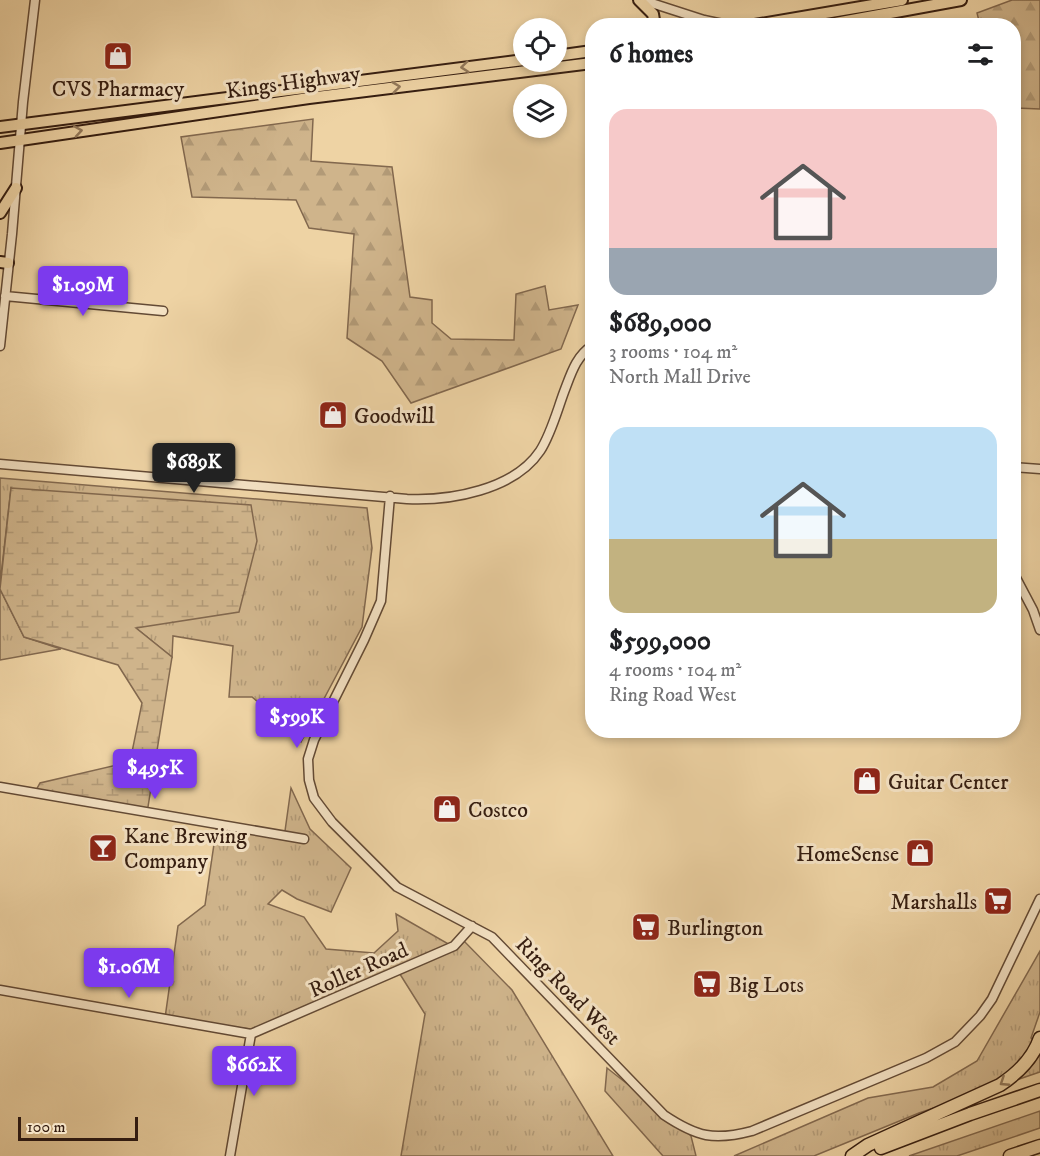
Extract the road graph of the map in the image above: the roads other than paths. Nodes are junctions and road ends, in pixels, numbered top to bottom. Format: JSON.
{"nodes":[{"id":1,"x":35,"y":0,"type":"edge"},
{"id":2,"x":640,"y":0,"type":"edge"},
{"id":3,"x":902,"y":0,"type":"edge"},
{"id":4,"x":961,"y":0,"type":"edge"},
{"id":5,"x":654,"y":18,"type":"edge"},
{"id":6,"x":701,"y":18,"type":"edge"},
{"id":7,"x":796,"y":18,"type":"edge"},
{"id":8,"x":863,"y":18,"type":"edge"},
{"id":9,"x":585,"y":52,"type":"edge"},
{"id":10,"x":567,"y":54,"type":"edge"},
{"id":11,"x":513,"y":61,"type":"edge"},
{"id":12,"x":585,"y":64,"type":"edge"},
{"id":13,"x":22,"y":123,"type":"junction"},
{"id":14,"x":0,"y":127,"type":"edge"},
{"id":15,"x":21,"y":140,"type":"junction"},
{"id":16,"x":0,"y":143,"type":"edge"},
{"id":17,"x":16,"y":188,"type":"junction"},
{"id":18,"x":0,"y":213,"type":"edge"},
{"id":19,"x":4,"y":263,"type":"edge"},
{"id":20,"x":5,"y":296,"type":"junction"},
{"id":21,"x":163,"y":311,"type":"dead end"},
{"id":22,"x":0,"y":346,"type":"edge"},
{"id":23,"x":585,"y":352,"type":"edge"},
{"id":24,"x":1040,"y":462,"type":"edge"},
{"id":25,"x":0,"y":464,"type":"edge"},
{"id":26,"x":1021,"y":467,"type":"edge"},
{"id":27,"x":1024,"y":467,"type":"junction"},
{"id":28,"x":1040,"y":471,"type":"edge"},
{"id":29,"x":390,"y":496,"type":"junction"},
{"id":30,"x":1021,"y":587,"type":"edge"},
{"id":31,"x":1040,"y":630,"type":"edge"},
{"id":32,"x":0,"y":787,"type":"edge"},
{"id":33,"x":304,"y":840,"type":"dead end"},
{"id":34,"x":1040,"y":900,"type":"edge"},
{"id":35,"x":472,"y":926,"type":"junction"},
{"id":36,"x":0,"y":990,"type":"edge"},
{"id":37,"x":251,"y":1034,"type":"junction"},
{"id":38,"x":1040,"y":1038,"type":"edge"},
{"id":39,"x":1040,"y":1090,"type":"edge"},
{"id":40,"x":1040,"y":1146,"type":"edge"},
{"id":41,"x":230,"y":1156,"type":"edge"},
{"id":42,"x":852,"y":1156,"type":"edge"},
{"id":43,"x":858,"y":1156,"type":"edge"},
{"id":44,"x":1010,"y":1156,"type":"edge"}],
"edges":[{"from":1,"to":13,"type":"street"},
{"from":2,"to":5,"type":"main road"},
{"from":2,"to":6,"type":"street"},
{"from":3,"to":7,"type":"main road"},
{"from":4,"to":8,"type":"main road"},
{"from":9,"to":10,"type":"main road"},
{"from":11,"to":13,"type":"main road","name":"Kings Highway","one_way":true},
{"from":15,"to":12,"type":"main road","name":"Kings Highway","one_way":true},
{"from":13,"to":14,"type":"main road","name":"Kings Highway"},
{"from":13,"to":15,"type":"street"},
{"from":15,"to":16,"type":"main road","name":"Kings Highway"},
{"from":15,"to":17,"type":"street"},
{"from":17,"to":18,"type":"main road"},
{"from":17,"to":19,"type":"street"},
{"from":19,"to":20,"type":"street"},
{"from":20,"to":21,"type":"street"},
{"from":20,"to":22,"type":"street"},
{"from":23,"to":29,"type":"street"},
{"from":24,"to":27,"type":"street"},
{"from":25,"to":29,"type":"street"},
{"from":26,"to":27,"type":"street"},
{"from":27,"to":28,"type":"street"},
{"from":29,"to":35,"type":"street","name":"Ring Road West"},
{"from":30,"to":31,"type":"street"},
{"from":32,"to":33,"type":"street"},
{"from":34,"to":35,"type":"street","name":"Ring Road West"},
{"from":35,"to":37,"type":"street","name":"Roller Road"},
{"from":36,"to":37,"type":"street"},
{"from":37,"to":41,"type":"street"},
{"from":38,"to":42,"type":"highway","one_way":true},
{"from":39,"to":43,"type":"highway"},
{"from":40,"to":44,"type":"highway"}]}
